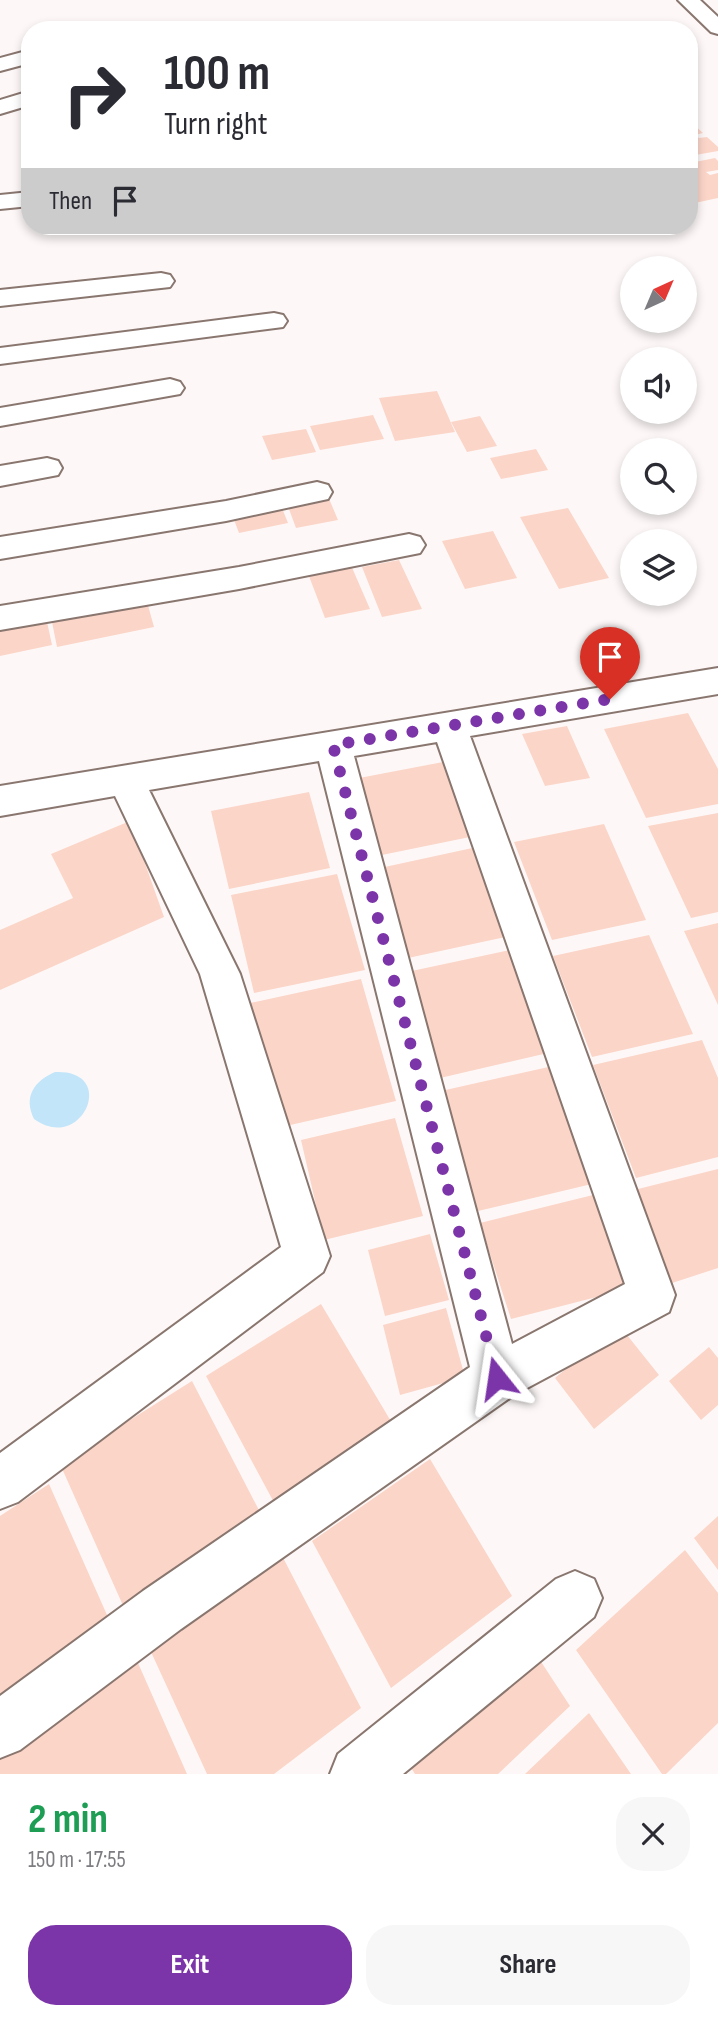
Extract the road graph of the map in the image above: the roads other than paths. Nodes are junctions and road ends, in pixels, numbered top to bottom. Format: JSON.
{"nodes":[{"id":1,"x":688,"y":0,"type":"edge"},
{"id":2,"x":718,"y":28,"type":"edge"},
{"id":3,"x":21,"y":59,"type":"edge"},
{"id":4,"x":0,"y":65,"type":"edge"},
{"id":5,"x":21,"y":101,"type":"edge"},
{"id":6,"x":0,"y":107,"type":"edge"},
{"id":7,"x":21,"y":200,"type":"edge"},
{"id":8,"x":0,"y":202,"type":"edge"},
{"id":9,"x":162,"y":281,"type":"dead end"},
{"id":10,"x":0,"y":298,"type":"edge"},
{"id":11,"x":274,"y":321,"type":"dead end"},
{"id":12,"x":0,"y":356,"type":"edge"},
{"id":13,"x":170,"y":388,"type":"dead end"},
{"id":14,"x":0,"y":417,"type":"edge"},
{"id":15,"x":47,"y":468,"type":"dead end"},
{"id":16,"x":0,"y":476,"type":"edge"},
{"id":17,"x":317,"y":492,"type":"dead end"},
{"id":18,"x":409,"y":545,"type":"dead end"},
{"id":19,"x":0,"y":548,"type":"edge"},
{"id":20,"x":0,"y":618,"type":"edge"},
{"id":21,"x":718,"y":681,"type":"edge"},
{"id":22,"x":449,"y":726,"type":"junction"},
{"id":23,"x":333,"y":745,"type":"junction"},
{"id":24,"x":126,"y":780,"type":"junction"},
{"id":25,"x":0,"y":801,"type":"edge"},
{"id":26,"x":497,"y":1378,"type":"junction"},
{"id":27,"x":0,"y":1484,"type":"edge"},
{"id":28,"x":575,"y":1598,"type":"dead end"},
{"id":29,"x":0,"y":1730,"type":"edge"},
{"id":30,"x":358,"y":1774,"type":"edge"}],
"edges":[{"from":1,"to":2,"type":"street"},
{"from":3,"to":4,"type":"street"},
{"from":5,"to":6,"type":"street"},
{"from":7,"to":8,"type":"street"},
{"from":9,"to":10,"type":"street"},
{"from":11,"to":12,"type":"street"},
{"from":13,"to":14,"type":"street"},
{"from":15,"to":16,"type":"street"},
{"from":17,"to":19,"type":"street"},
{"from":18,"to":20,"type":"street"},
{"from":21,"to":22,"type":"street"},
{"from":22,"to":23,"type":"street"},
{"from":22,"to":26,"type":"street"},
{"from":23,"to":24,"type":"street"},
{"from":23,"to":26,"type":"street"},
{"from":24,"to":25,"type":"street"},
{"from":24,"to":27,"type":"street"},
{"from":26,"to":29,"type":"street"},
{"from":28,"to":30,"type":"street"}]}
